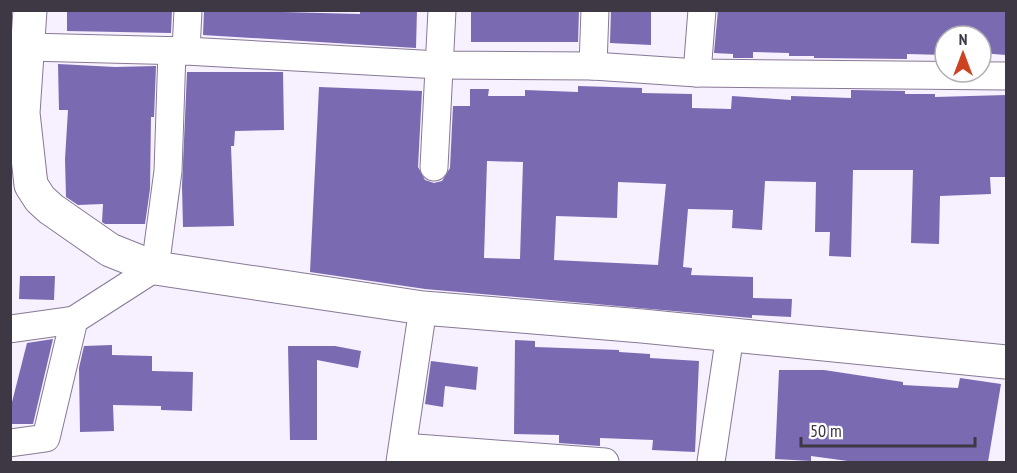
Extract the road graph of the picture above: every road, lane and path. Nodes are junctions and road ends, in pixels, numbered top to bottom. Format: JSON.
{"nodes":[{"id":1,"x":30,"y":10,"type":"edge"},
{"id":2,"x":188,"y":10,"type":"edge"},
{"id":3,"x":442,"y":10,"type":"edge"},
{"id":4,"x":595,"y":10,"type":"edge"},
{"id":5,"x":702,"y":10,"type":"edge"},
{"id":6,"x":27,"y":47,"type":"junction"},
{"id":7,"x":179,"y":51,"type":"junction"},
{"id":8,"x":438,"y":65,"type":"junction"},
{"id":9,"x":593,"y":66,"type":"junction"},
{"id":10,"x":697,"y":73,"type":"junction"},
{"id":11,"x":1006,"y":76,"type":"edge"},
{"id":12,"x":434,"y":167,"type":"dead end"},
{"id":13,"x":154,"y":268,"type":"junction"},
{"id":14,"x":423,"y":308,"type":"junction"},
{"id":15,"x":75,"y":320,"type":"junction"},
{"id":16,"x":10,"y":329,"type":"edge"},
{"id":17,"x":730,"y":335,"type":"junction"},
{"id":18,"x":1006,"y":362,"type":"edge"},
{"id":19,"x":10,"y":443,"type":"edge"},
{"id":20,"x":401,"y":455,"type":"edge"},
{"id":21,"x":605,"y":462,"type":"edge"},
{"id":22,"x":711,"y":462,"type":"edge"}],
"edges":[{"from":1,"to":6,"type":"main road"},
{"from":2,"to":7,"type":"street"},
{"from":3,"to":8,"type":"street"},
{"from":4,"to":9,"type":"street"},
{"from":5,"to":10,"type":"street"},
{"from":6,"to":7,"type":"street"},
{"from":6,"to":13,"type":"main road"},
{"from":7,"to":8,"type":"street"},
{"from":7,"to":13,"type":"street"},
{"from":8,"to":9,"type":"street"},
{"from":8,"to":12,"type":"street"},
{"from":9,"to":10,"type":"street"},
{"from":10,"to":11,"type":"street"},
{"from":13,"to":14,"type":"main road"},
{"from":13,"to":15,"type":"street"},
{"from":14,"to":17,"type":"main road"},
{"from":14,"to":20,"type":"street"},
{"from":15,"to":16,"type":"street"},
{"from":15,"to":19,"type":"street"},
{"from":17,"to":18,"type":"main road"},
{"from":17,"to":22,"type":"street"},
{"from":20,"to":21,"type":"street"}]}
